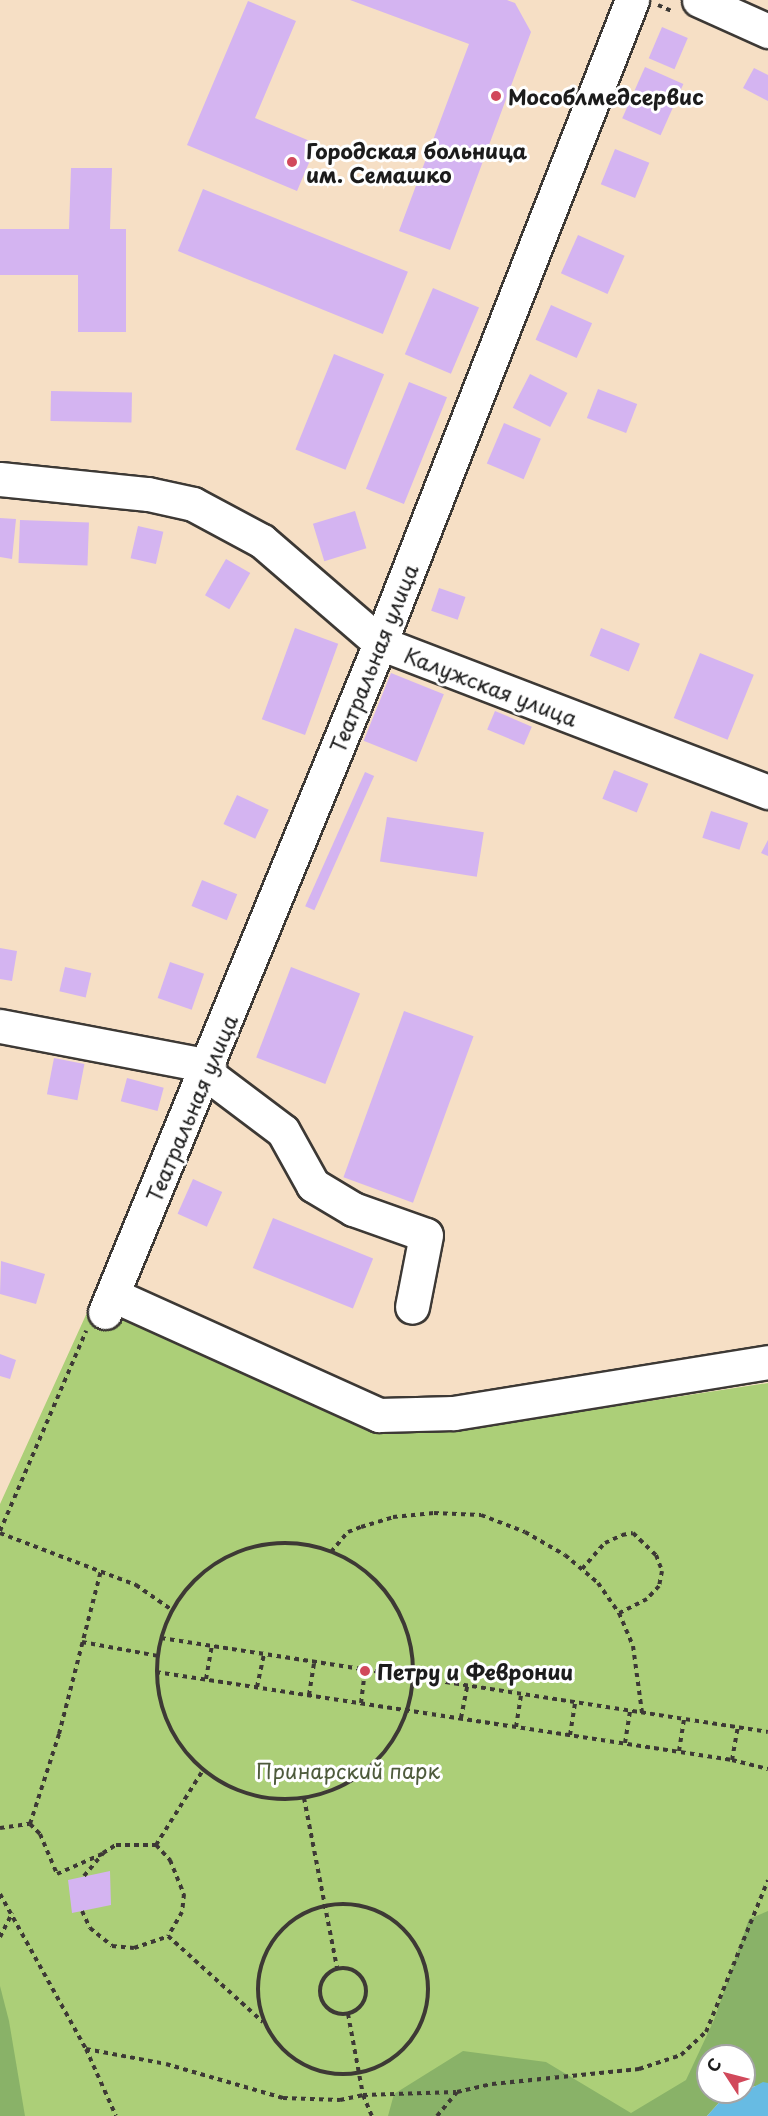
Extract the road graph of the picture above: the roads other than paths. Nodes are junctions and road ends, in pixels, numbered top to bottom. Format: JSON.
{"nodes":[{"id":1,"x":632,"y":0,"type":"edge"},
{"id":2,"x":699,"y":0,"type":"edge"},
{"id":3,"x":768,"y":31,"type":"edge"},
{"id":4,"x":0,"y":480,"type":"edge"},
{"id":5,"x":380,"y":643,"type":"junction"},
{"id":6,"x":768,"y":792,"type":"edge"},
{"id":7,"x":0,"y":1026,"type":"edge"},
{"id":8,"x":207,"y":1070,"type":"junction"},
{"id":9,"x":412,"y":1307,"type":"dead end"},
{"id":10,"x":768,"y":1362,"type":"edge"}],
"edges":[{"from":1,"to":5,"type":"street","name":"Театральная улица"},
{"from":2,"to":3,"type":"street"},
{"from":4,"to":5,"type":"street","name":"Калужская улица"},
{"from":5,"to":6,"type":"street","name":"Калужская улица"},
{"from":5,"to":8,"type":"street","name":"Театральная улица"},
{"from":7,"to":8,"type":"street"},
{"from":8,"to":9,"type":"street"},
{"from":8,"to":10,"type":"street","name":"Театральная улица"}]}
